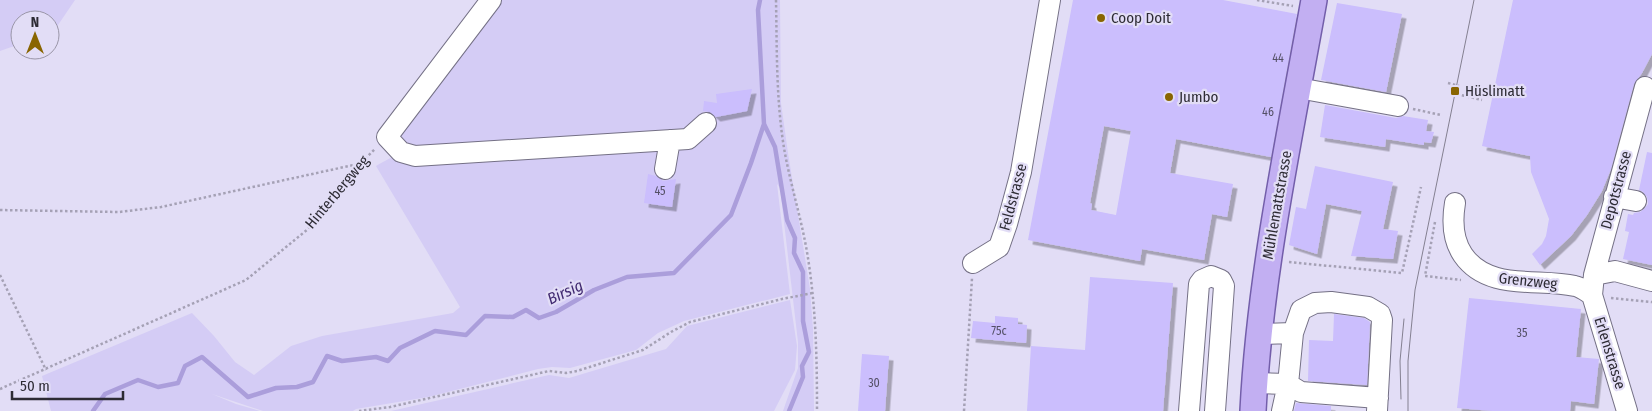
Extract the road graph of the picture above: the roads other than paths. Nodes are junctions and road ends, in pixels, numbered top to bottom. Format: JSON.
{"nodes":[{"id":1,"x":491,"y":0,"type":"edge"},
{"id":2,"x":1050,"y":0,"type":"edge"},
{"id":3,"x":1313,"y":5,"type":"edge"},
{"id":4,"x":1645,"y":87,"type":"dead end"},
{"id":5,"x":1298,"y":88,"type":"junction"},
{"id":6,"x":1398,"y":106,"type":"dead end"},
{"id":7,"x":706,"y":123,"type":"dead end"},
{"id":8,"x":670,"y":140,"type":"junction"},
{"id":9,"x":665,"y":169,"type":"dead end"},
{"id":10,"x":1614,"y":196,"type":"junction"},
{"id":11,"x":1636,"y":201,"type":"dead end"},
{"id":12,"x":1455,"y":203,"type":"dead end"},
{"id":13,"x":972,"y":263,"type":"road end"},
{"id":14,"x":1594,"y":275,"type":"junction"},
{"id":15,"x":1652,"y":281,"type":"edge"},
{"id":16,"x":1592,"y":295,"type":"junction"},
{"id":17,"x":1293,"y":333,"type":"junction"},
{"id":18,"x":1260,"y":334,"type":"junction"},
{"id":19,"x":1255,"y":383,"type":"junction"},
{"id":20,"x":1288,"y":384,"type":"junction"},
{"id":21,"x":1378,"y":404,"type":"edge"},
{"id":22,"x":1188,"y":411,"type":"edge"},
{"id":23,"x":1215,"y":411,"type":"edge"},
{"id":24,"x":1253,"y":411,"type":"edge"},
{"id":25,"x":1282,"y":411,"type":"edge"},
{"id":26,"x":1627,"y":411,"type":"edge"}],
"edges":[{"from":1,"to":8,"type":"street"},
{"from":2,"to":13,"type":"street","name":"Feldstrasse"},
{"from":3,"to":5,"type":"main road","name":"Mühlemattstrasse"},
{"from":4,"to":10,"type":"street","name":"Depotstrasse"},
{"from":5,"to":6,"type":"street"},
{"from":5,"to":18,"type":"main road","name":"Mühlemattstrasse"},
{"from":7,"to":8,"type":"street"},
{"from":8,"to":9,"type":"street"},
{"from":10,"to":11,"type":"street"},
{"from":10,"to":14,"type":"street","name":"Depotstrasse"},
{"from":12,"to":16,"type":"street","name":"Grenzweg"},
{"from":14,"to":15,"type":"street"},
{"from":14,"to":16,"type":"street","name":"Depotstrasse"},
{"from":16,"to":26,"type":"street","name":"Erlenstrasse"},
{"from":17,"to":18,"type":"street"},
{"from":17,"to":20,"type":"street"},
{"from":17,"to":21,"type":"street"},
{"from":18,"to":19,"type":"main road","name":"Mühlemattstrasse"},
{"from":19,"to":20,"type":"street"},
{"from":19,"to":24,"type":"main road","name":"Mühlemattstrasse"},
{"from":20,"to":21,"type":"street"},
{"from":20,"to":25,"type":"street"},
{"from":22,"to":23,"type":"street"}]}
